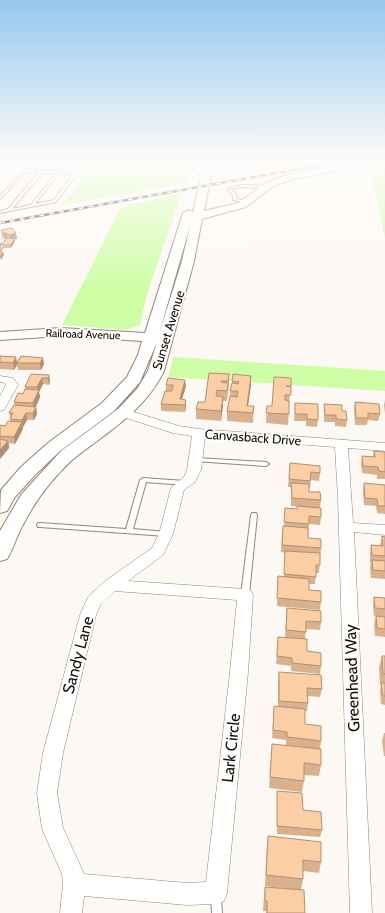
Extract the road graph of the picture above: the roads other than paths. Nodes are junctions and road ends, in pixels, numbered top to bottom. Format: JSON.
{"nodes":[{"id":1,"x":13,"y":206,"type":"edge"},
{"id":2,"x":32,"y":206,"type":"edge"},
{"id":3,"x":196,"y":206,"type":"edge"},
{"id":4,"x":242,"y":206,"type":"edge"},
{"id":5,"x":9,"y":210,"type":"junction"},
{"id":6,"x":0,"y":212,"type":"edge"},
{"id":7,"x":195,"y":213,"type":"junction"},
{"id":8,"x":0,"y":336,"type":"edge"},
{"id":9,"x":157,"y":341,"type":"junction"},
{"id":10,"x":0,"y":343,"type":"edge"},
{"id":11,"x":0,"y":378,"type":"edge"},
{"id":12,"x":0,"y":407,"type":"edge"},
{"id":13,"x":124,"y":413,"type":"junction"},
{"id":14,"x":199,"y":433,"type":"junction"},
{"id":15,"x":341,"y":444,"type":"junction"},
{"id":16,"x":385,"y":447,"type":"edge"},
{"id":17,"x":196,"y":460,"type":"junction"},
{"id":18,"x":266,"y":464,"type":"dead end"},
{"id":19,"x":185,"y":483,"type":"junction"},
{"id":20,"x":0,"y":507,"type":"edge"},
{"id":21,"x":254,"y":515,"type":"dead end"},
{"id":22,"x":40,"y":525,"type":"dead end"},
{"id":23,"x":346,"y":526,"type":"junction"},
{"id":24,"x":385,"y":530,"type":"edge"},
{"id":25,"x":129,"y":532,"type":"junction"},
{"id":26,"x":166,"y":534,"type":"junction"},
{"id":27,"x":0,"y":554,"type":"edge"},
{"id":28,"x":111,"y":585,"type":"junction"},
{"id":29,"x":245,"y":595,"type":"junction"},
{"id":30,"x":74,"y":884,"type":"junction"},
{"id":31,"x":216,"y":893,"type":"junction"},
{"id":32,"x":71,"y":913,"type":"edge"},
{"id":33,"x":217,"y":913,"type":"edge"},
{"id":34,"x":361,"y":913,"type":"edge"}],
"edges":[{"from":1,"to":5,"type":"lane"},
{"from":2,"to":5,"type":"lane"},
{"from":3,"to":7,"type":"main road","name":"Sunset Avenue"},
{"from":4,"to":7,"type":"main road"},
{"from":5,"to":6,"type":"lane"},
{"from":7,"to":9,"type":"main road","name":"Sunset Avenue"},
{"from":8,"to":9,"type":"main road","name":"Railroad Avenue"},
{"from":9,"to":10,"type":"main road","name":"Railroad Avenue"},
{"from":9,"to":13,"type":"main road","name":"Sunset Avenue"},
{"from":9,"to":20,"type":"main road","name":"Sunset Avenue"},
{"from":11,"to":12,"type":"street"},
{"from":13,"to":14,"type":"street","name":"Canvasback Drive"},
{"from":13,"to":27,"type":"main road","name":"Sunset Avenue"},
{"from":14,"to":15,"type":"street","name":"Canvasback Drive"},
{"from":14,"to":17,"type":"street","name":"Sandy Lane"},
{"from":15,"to":16,"type":"street","name":"Canvasback Drive"},
{"from":15,"to":23,"type":"street","name":"Greenhead Way"},
{"from":17,"to":18,"type":"lane"},
{"from":17,"to":19,"type":"street","name":"Sandy Lane"},
{"from":19,"to":25,"type":"lane"},
{"from":19,"to":26,"type":"street","name":"Sandy Lane"},
{"from":21,"to":29,"type":"lane"},
{"from":22,"to":25,"type":"lane"},
{"from":23,"to":24,"type":"street"},
{"from":23,"to":34,"type":"street","name":"Greenhead Way"},
{"from":25,"to":26,"type":"lane"},
{"from":26,"to":28,"type":"street","name":"Sandy Lane"},
{"from":28,"to":29,"type":"street"},
{"from":28,"to":30,"type":"street","name":"Sandy Lane"},
{"from":29,"to":31,"type":"street","name":"Lark Circle"},
{"from":30,"to":31,"type":"street"},
{"from":30,"to":32,"type":"street","name":"Sandy Lane"},
{"from":31,"to":33,"type":"lane"}]}
